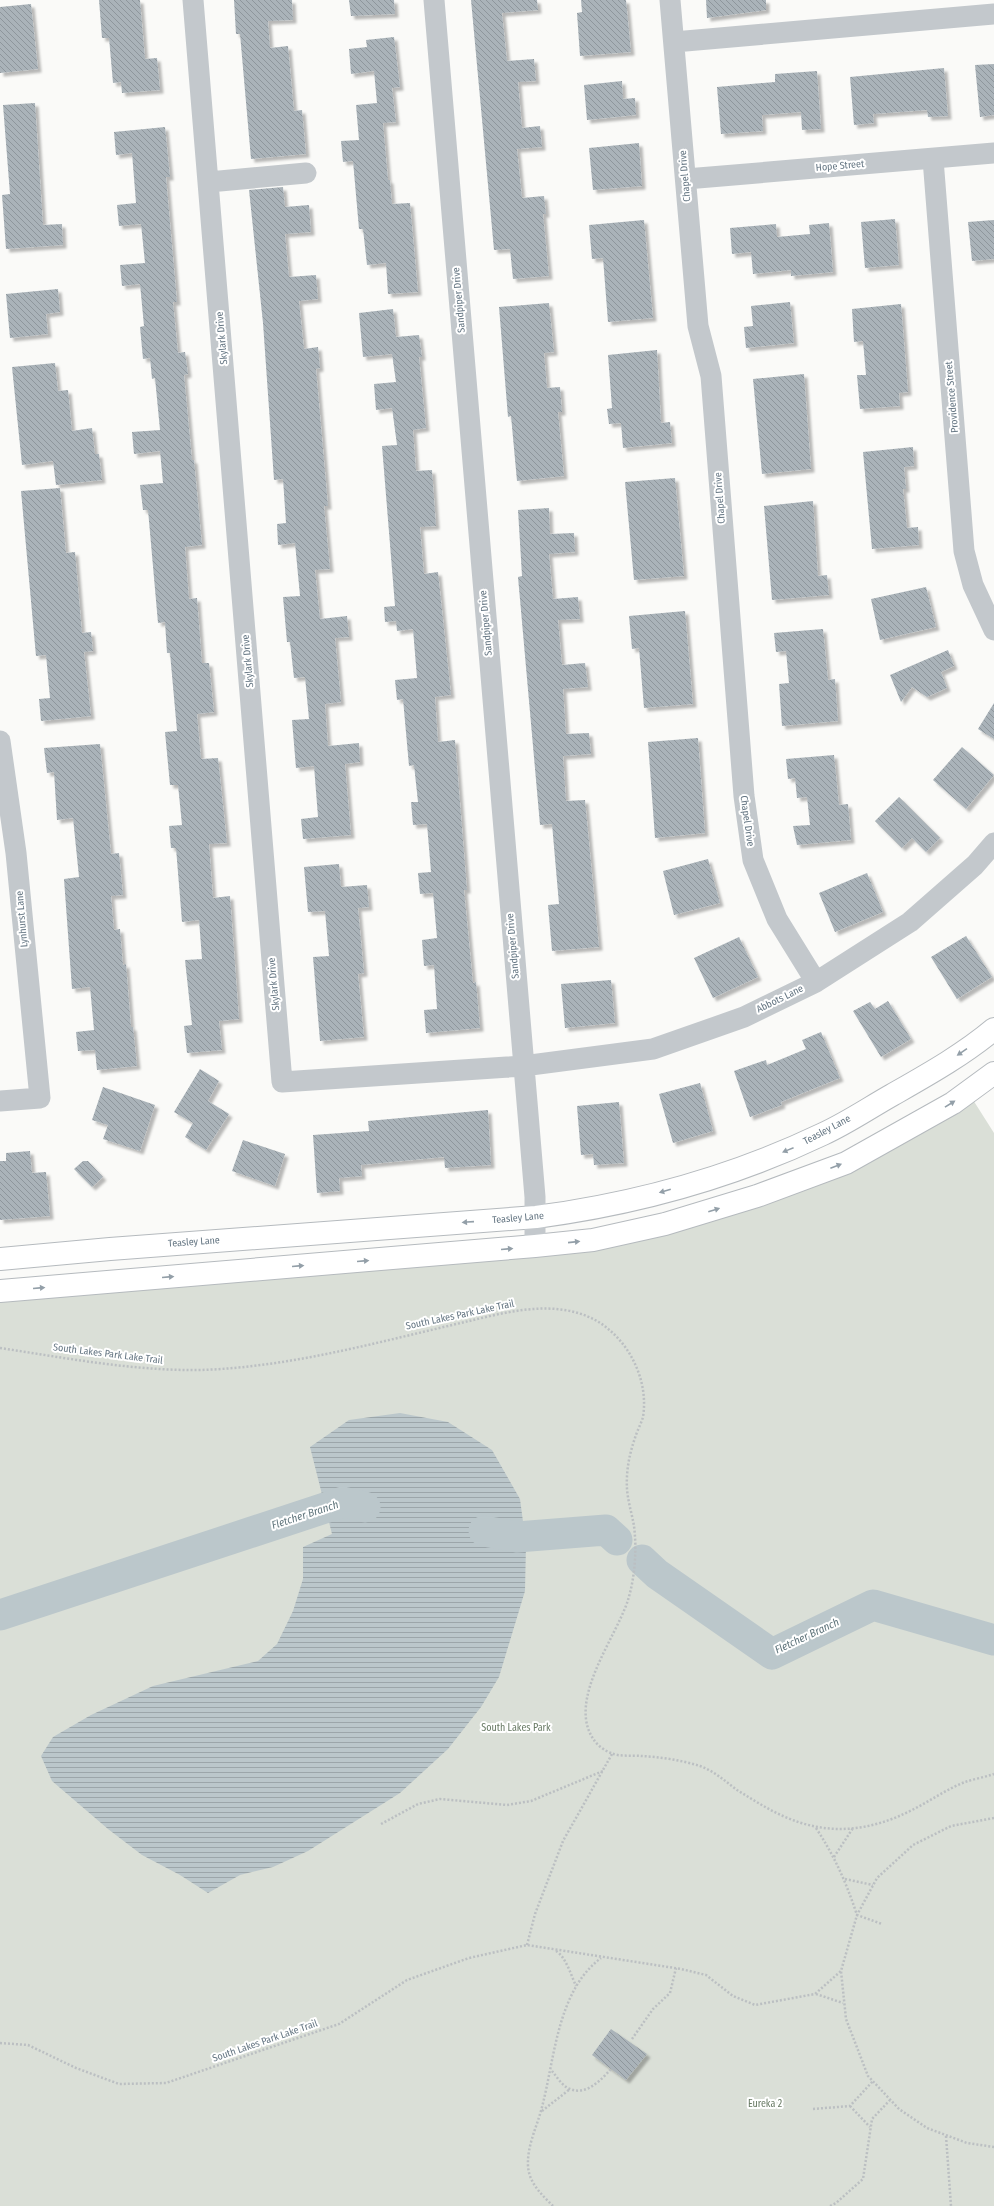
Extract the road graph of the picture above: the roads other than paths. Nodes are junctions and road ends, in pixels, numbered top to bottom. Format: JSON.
{"nodes":[{"id":1,"x":193,"y":0,"type":"edge"},
{"id":2,"x":434,"y":0,"type":"edge"},
{"id":3,"x":670,"y":0,"type":"edge"},
{"id":4,"x":994,"y":14,"type":"edge"},
{"id":5,"x":674,"y":42,"type":"junction"},
{"id":6,"x":994,"y":153,"type":"edge"},
{"id":7,"x":932,"y":159,"type":"junction"},
{"id":8,"x":306,"y":172,"type":"dead end"},
{"id":9,"x":686,"y":179,"type":"junction"},
{"id":10,"x":209,"y":182,"type":"junction"},
{"id":11,"x":994,"y":630,"type":"edge"},
{"id":12,"x":0,"y":741,"type":"edge"},
{"id":13,"x":994,"y":843,"type":"edge"},
{"id":14,"x":8,"y":854,"type":"edge"},
{"id":15,"x":816,"y":982,"type":"junction"},
{"id":16,"x":994,"y":1030,"type":"edge"},
{"id":17,"x":523,"y":1066,"type":"junction"},
{"id":18,"x":994,"y":1073,"type":"edge"},
{"id":19,"x":0,"y":1101,"type":"edge"},
{"id":20,"x":536,"y":1217,"type":"junction"},
{"id":21,"x":535,"y":1246,"type":"junction"},
{"id":22,"x":0,"y":1259,"type":"edge"},
{"id":23,"x":0,"y":1291,"type":"edge"}],
"edges":[{"from":1,"to":10,"type":"street","name":"Skylark Drive"},
{"from":2,"to":17,"type":"street","name":"Sandpiper Drive"},
{"from":3,"to":5,"type":"street","name":"Chapel Drive"},
{"from":4,"to":5,"type":"street"},
{"from":5,"to":9,"type":"street","name":"Chapel Drive"},
{"from":6,"to":7,"type":"street","name":"Hope Street"},
{"from":7,"to":9,"type":"street","name":"Hope Street"},
{"from":7,"to":11,"type":"street","name":"Providence Street"},
{"from":8,"to":10,"type":"street"},
{"from":9,"to":15,"type":"street","name":"Chapel Drive"},
{"from":10,"to":17,"type":"street","name":"Skylark Drive"},
{"from":12,"to":14,"type":"street","name":"Lynhurst Lane"},
{"from":13,"to":15,"type":"street","name":"Abbots Lane"},
{"from":14,"to":19,"type":"street","name":"Lynhurst Lane"},
{"from":15,"to":17,"type":"street","name":"Abbots Lane"},
{"from":16,"to":20,"type":"main road","name":"Teasley Lane","one_way":true},
{"from":17,"to":20,"type":"street","name":"Sandpiper Drive"},
{"from":21,"to":18,"type":"main road","one_way":true},
{"from":20,"to":21,"type":"street","name":"Sandpiper Drive"},
{"from":20,"to":22,"type":"main road","name":"Teasley Lane","one_way":true},
{"from":23,"to":21,"type":"main road","one_way":true}]}
